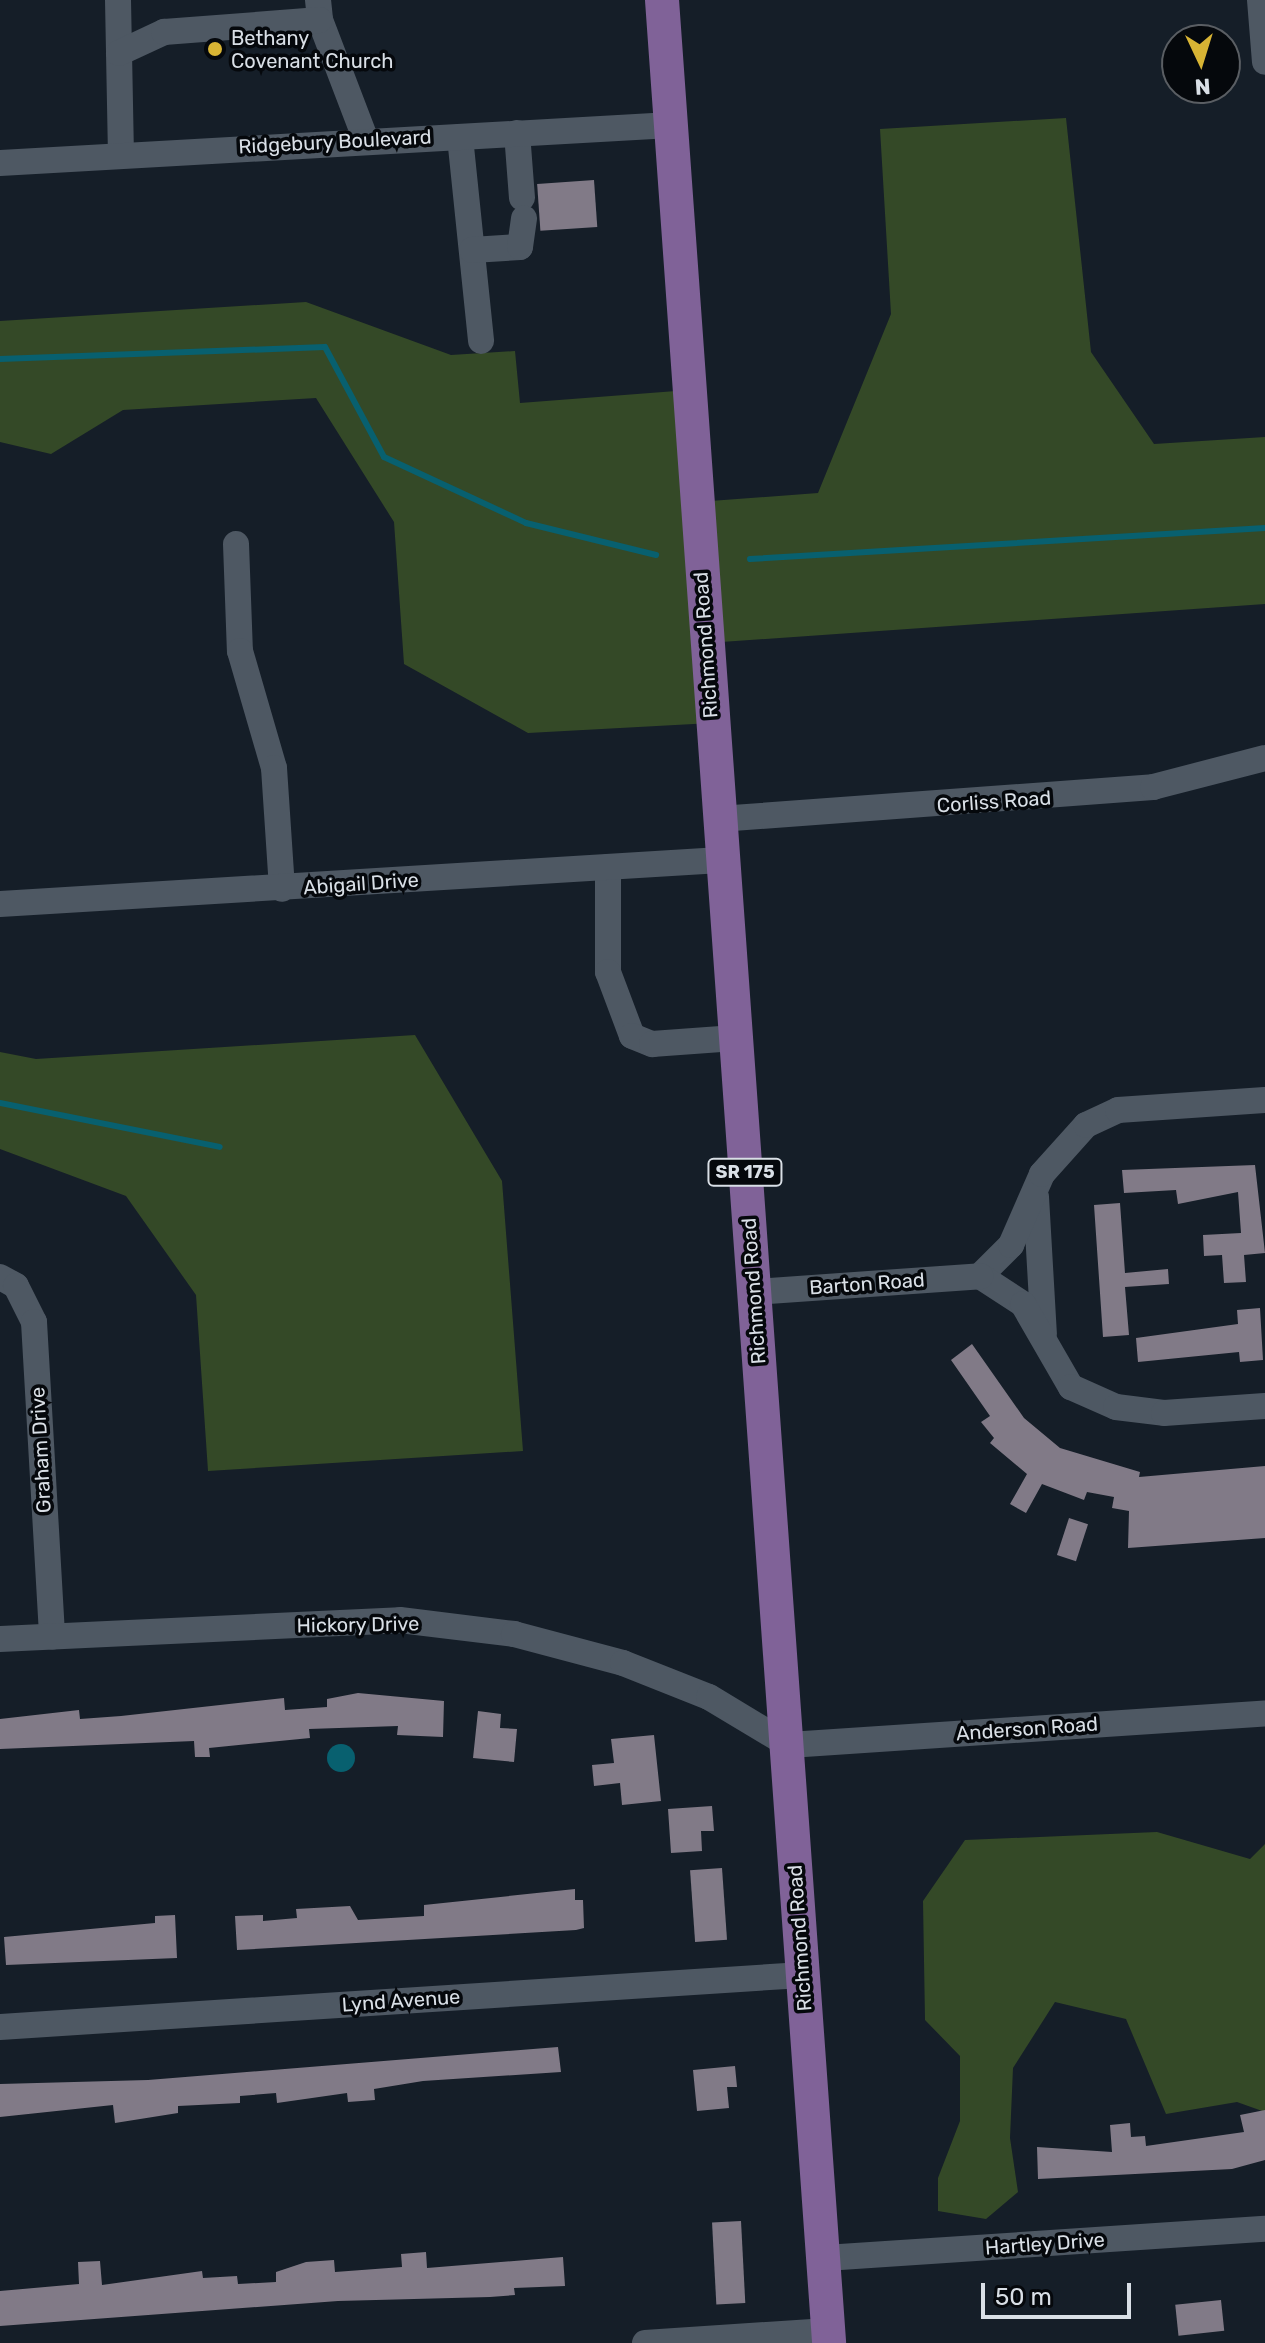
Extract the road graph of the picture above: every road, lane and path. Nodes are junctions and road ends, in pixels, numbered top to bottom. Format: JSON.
{"nodes":[{"id":1,"x":118,"y":0,"type":"edge"},
{"id":2,"x":662,"y":0,"type":"edge"},
{"id":3,"x":1260,"y":0,"type":"edge"},
{"id":4,"x":319,"y":10,"type":"edge"},
{"id":5,"x":119,"y":53,"type":"junction"},
{"id":6,"x":1265,"y":62,"type":"edge"},
{"id":7,"x":671,"y":125,"type":"junction"},
{"id":8,"x":517,"y":133,"type":"junction"},
{"id":9,"x":460,"y":137,"type":"junction"},
{"id":10,"x":365,"y":138,"type":"junction"},
{"id":11,"x":121,"y":154,"type":"junction"},
{"id":12,"x":0,"y":163,"type":"edge"},
{"id":13,"x":472,"y":250,"type":"junction"},
{"id":14,"x":481,"y":341,"type":"dead end"},
{"id":15,"x":236,"y":544,"type":"dead end"},
{"id":16,"x":1265,"y":758,"type":"edge"},
{"id":17,"x":719,"y":819,"type":"junction"},
{"id":18,"x":721,"y":860,"type":"junction"},
{"id":19,"x":608,"y":867,"type":"junction"},
{"id":20,"x":282,"y":889,"type":"junction"},
{"id":21,"x":0,"y":904,"type":"edge"},
{"id":22,"x":735,"y":1038,"type":"junction"},
{"id":23,"x":1265,"y":1100,"type":"edge"},
{"id":24,"x":1035,"y":1190,"type":"junction"},
{"id":25,"x":980,"y":1276,"type":"junction"},
{"id":26,"x":0,"y":1277,"type":"edge"},
{"id":27,"x":754,"y":1292,"type":"junction"},
{"id":28,"x":1045,"y":1342,"type":"junction"},
{"id":29,"x":1265,"y":1406,"type":"edge"},
{"id":30,"x":52,"y":1636,"type":"junction"},
{"id":31,"x":0,"y":1639,"type":"edge"},
{"id":32,"x":1265,"y":1713,"type":"edge"},
{"id":33,"x":789,"y":1745,"type":"junction"},
{"id":34,"x":802,"y":1975,"type":"junction"},
{"id":35,"x":0,"y":2027,"type":"edge"},
{"id":36,"x":1265,"y":2229,"type":"edge"},
{"id":37,"x":825,"y":2258,"type":"junction"},
{"id":38,"x":829,"y":2337,"type":"edge"},
{"id":39,"x":645,"y":2343,"type":"edge"}],
"edges":[{"from":1,"to":5,"type":"street"},
{"from":2,"to":7,"type":"main road","name":"Richmond Road","number":"SR 175"},
{"from":3,"to":6,"type":"street"},
{"from":4,"to":5,"type":"street"},
{"from":4,"to":10,"type":"street"},
{"from":5,"to":11,"type":"street"},
{"from":7,"to":8,"type":"street","name":"Ridgebury Boulevard"},
{"from":7,"to":17,"type":"main road","name":"Richmond Road","number":"SR 175"},
{"from":8,"to":9,"type":"street","name":"Ridgebury Boulevard"},
{"from":8,"to":13,"type":"street"},
{"from":9,"to":10,"type":"street","name":"Ridgebury Boulevard"},
{"from":9,"to":13,"type":"street"},
{"from":10,"to":11,"type":"street","name":"Ridgebury Boulevard"},
{"from":11,"to":12,"type":"street","name":"Ridgebury Boulevard"},
{"from":13,"to":14,"type":"street"},
{"from":15,"to":20,"type":"street"},
{"from":16,"to":17,"type":"street","name":"Corliss Road"},
{"from":17,"to":18,"type":"main road","name":"Richmond Road","number":"SR 175"},
{"from":18,"to":19,"type":"street","name":"Abigail Drive"},
{"from":18,"to":22,"type":"main road","name":"Richmond Road","number":"SR 175"},
{"from":19,"to":20,"type":"street","name":"Abigail Drive"},
{"from":19,"to":22,"type":"street"},
{"from":20,"to":21,"type":"street","name":"Abigail Drive"},
{"from":22,"to":27,"type":"main road","name":"Richmond Road","number":"SR 175"},
{"from":23,"to":24,"type":"street"},
{"from":24,"to":25,"type":"street"},
{"from":24,"to":28,"type":"street"},
{"from":25,"to":27,"type":"street","name":"Barton Road"},
{"from":25,"to":28,"type":"street"},
{"from":26,"to":30,"type":"street","name":"Graham Drive"},
{"from":27,"to":33,"type":"main road","name":"Richmond Road","number":"SR 175"},
{"from":28,"to":29,"type":"street"},
{"from":30,"to":31,"type":"street","name":"Hickory Drive"},
{"from":30,"to":33,"type":"street","name":"Hickory Drive"},
{"from":32,"to":33,"type":"street","name":"Anderson Road"},
{"from":33,"to":34,"type":"main road","name":"Richmond Road","number":"SR 175"},
{"from":34,"to":35,"type":"street","name":"Lynd Avenue"},
{"from":34,"to":37,"type":"main road","name":"Richmond Road","number":"SR 175"},
{"from":36,"to":37,"type":"street","name":"Hartley Drive"},
{"from":37,"to":38,"type":"main road","name":"Richmond Road","number":"SR 175"},
{"from":38,"to":39,"type":"street"}]}
